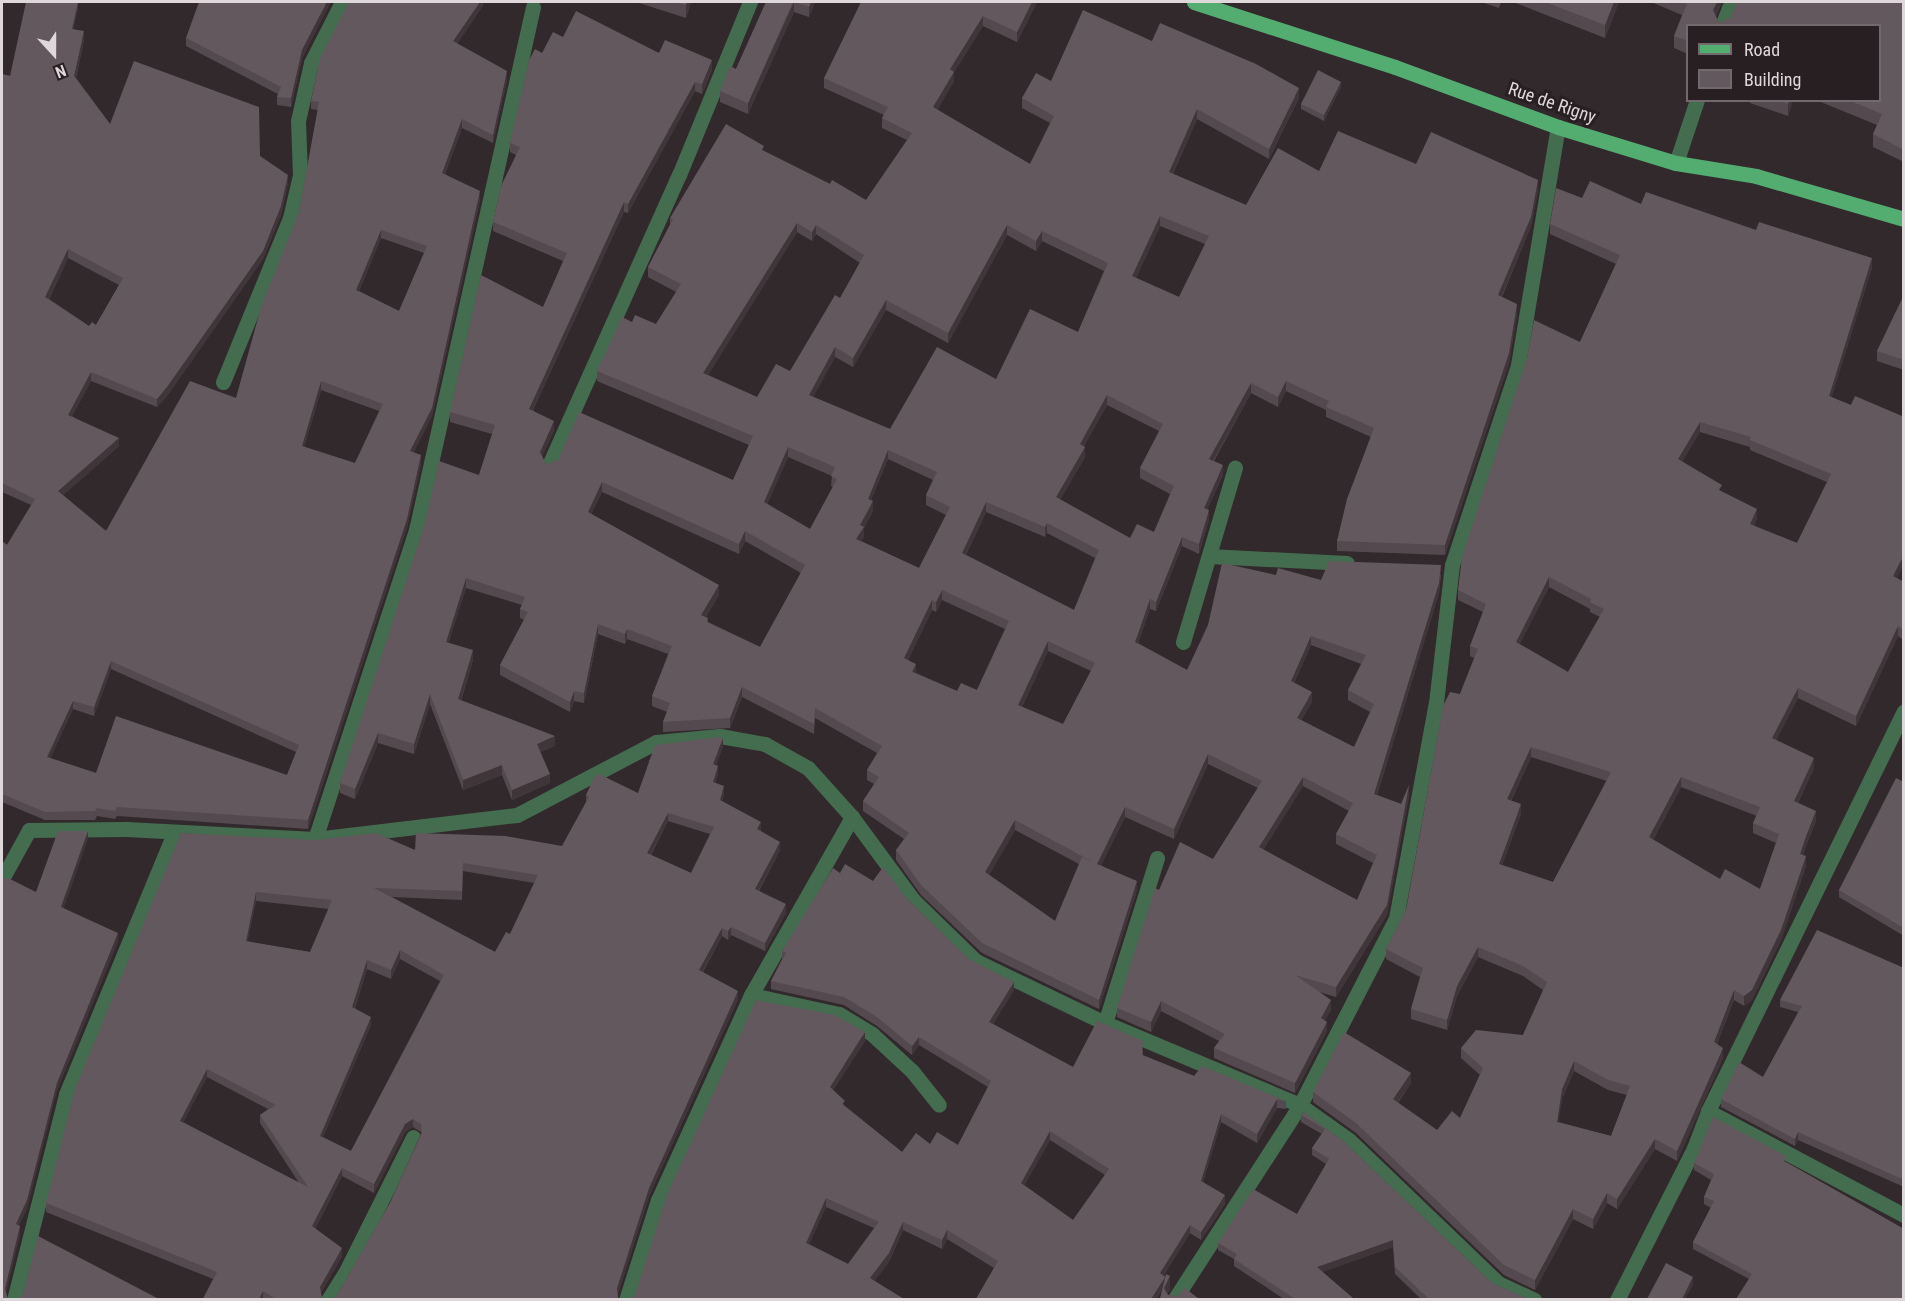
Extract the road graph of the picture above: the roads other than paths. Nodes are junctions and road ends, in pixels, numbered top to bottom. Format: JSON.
{"nodes":[{"id":1,"x":342,"y":2,"type":"edge"},
{"id":2,"x":750,"y":2,"type":"edge"},
{"id":3,"x":1194,"y":2,"type":"edge"},
{"id":4,"x":1731,"y":2,"type":"edge"},
{"id":5,"x":533,"y":7,"type":"dead end"},
{"id":6,"x":1723,"y":24,"type":"edge"},
{"id":7,"x":1696,"y":102,"type":"edge"},
{"id":8,"x":1558,"y":127,"type":"junction"},
{"id":9,"x":1676,"y":163,"type":"junction"},
{"id":10,"x":1904,"y":219,"type":"edge"},
{"id":11,"x":222,"y":382,"type":"dead end"},
{"id":12,"x":549,"y":465,"type":"edge"},
{"id":13,"x":1234,"y":468,"type":"dead end"},
{"id":14,"x":1209,"y":556,"type":"junction"},
{"id":15,"x":1358,"y":563,"type":"edge"},
{"id":16,"x":1432,"y":564,"type":"edge"},
{"id":17,"x":1452,"y":565,"type":"junction"},
{"id":18,"x":1183,"y":642,"type":"dead end"},
{"id":19,"x":1904,"y":711,"type":"edge"},
{"id":20,"x":852,"y":817,"type":"junction"},
{"id":21,"x":174,"y":833,"type":"junction"},
{"id":22,"x":315,"y":839,"type":"junction"},
{"id":23,"x":1157,"y":858,"type":"dead end"},
{"id":24,"x":2,"y":879,"type":"edge"},
{"id":25,"x":751,"y":995,"type":"junction"},
{"id":26,"x":1105,"y":1023,"type":"junction"},
{"id":27,"x":939,"y":1105,"type":"dead end"},
{"id":28,"x":1300,"y":1105,"type":"junction"},
{"id":29,"x":1708,"y":1111,"type":"junction"},
{"id":30,"x":413,"y":1137,"type":"dead end"},
{"id":31,"x":1904,"y":1215,"type":"edge"},
{"id":32,"x":14,"y":1299,"type":"edge"},
{"id":33,"x":328,"y":1299,"type":"edge"},
{"id":34,"x":626,"y":1299,"type":"edge"},
{"id":35,"x":1174,"y":1299,"type":"edge"},
{"id":36,"x":1534,"y":1299,"type":"edge"},
{"id":37,"x":1617,"y":1299,"type":"edge"}],
"edges":[{"from":1,"to":11,"type":"street"},
{"from":2,"to":12,"type":"street"},
{"from":3,"to":8,"type":"main road","name":"Rue de Rigny"},
{"from":4,"to":6,"type":"street"},
{"from":5,"to":22,"type":"street"},
{"from":7,"to":9,"type":"street"},
{"from":8,"to":9,"type":"main road","name":"Rue de Rigny"},
{"from":8,"to":17,"type":"street"},
{"from":9,"to":10,"type":"main road","name":"Rue de Rigny"},
{"from":13,"to":14,"type":"street"},
{"from":14,"to":15,"type":"street"},
{"from":14,"to":18,"type":"street"},
{"from":16,"to":17,"type":"street"},
{"from":17,"to":28,"type":"street"},
{"from":19,"to":29,"type":"street"},
{"from":20,"to":22,"type":"street"},
{"from":20,"to":25,"type":"street"},
{"from":20,"to":26,"type":"street"},
{"from":21,"to":22,"type":"street"},
{"from":21,"to":24,"type":"street"},
{"from":21,"to":32,"type":"street"},
{"from":23,"to":26,"type":"street"},
{"from":25,"to":27,"type":"street"},
{"from":25,"to":34,"type":"street"},
{"from":26,"to":28,"type":"street"},
{"from":28,"to":35,"type":"street"},
{"from":28,"to":36,"type":"street"},
{"from":29,"to":31,"type":"street"},
{"from":29,"to":37,"type":"street"},
{"from":30,"to":33,"type":"street"}]}
